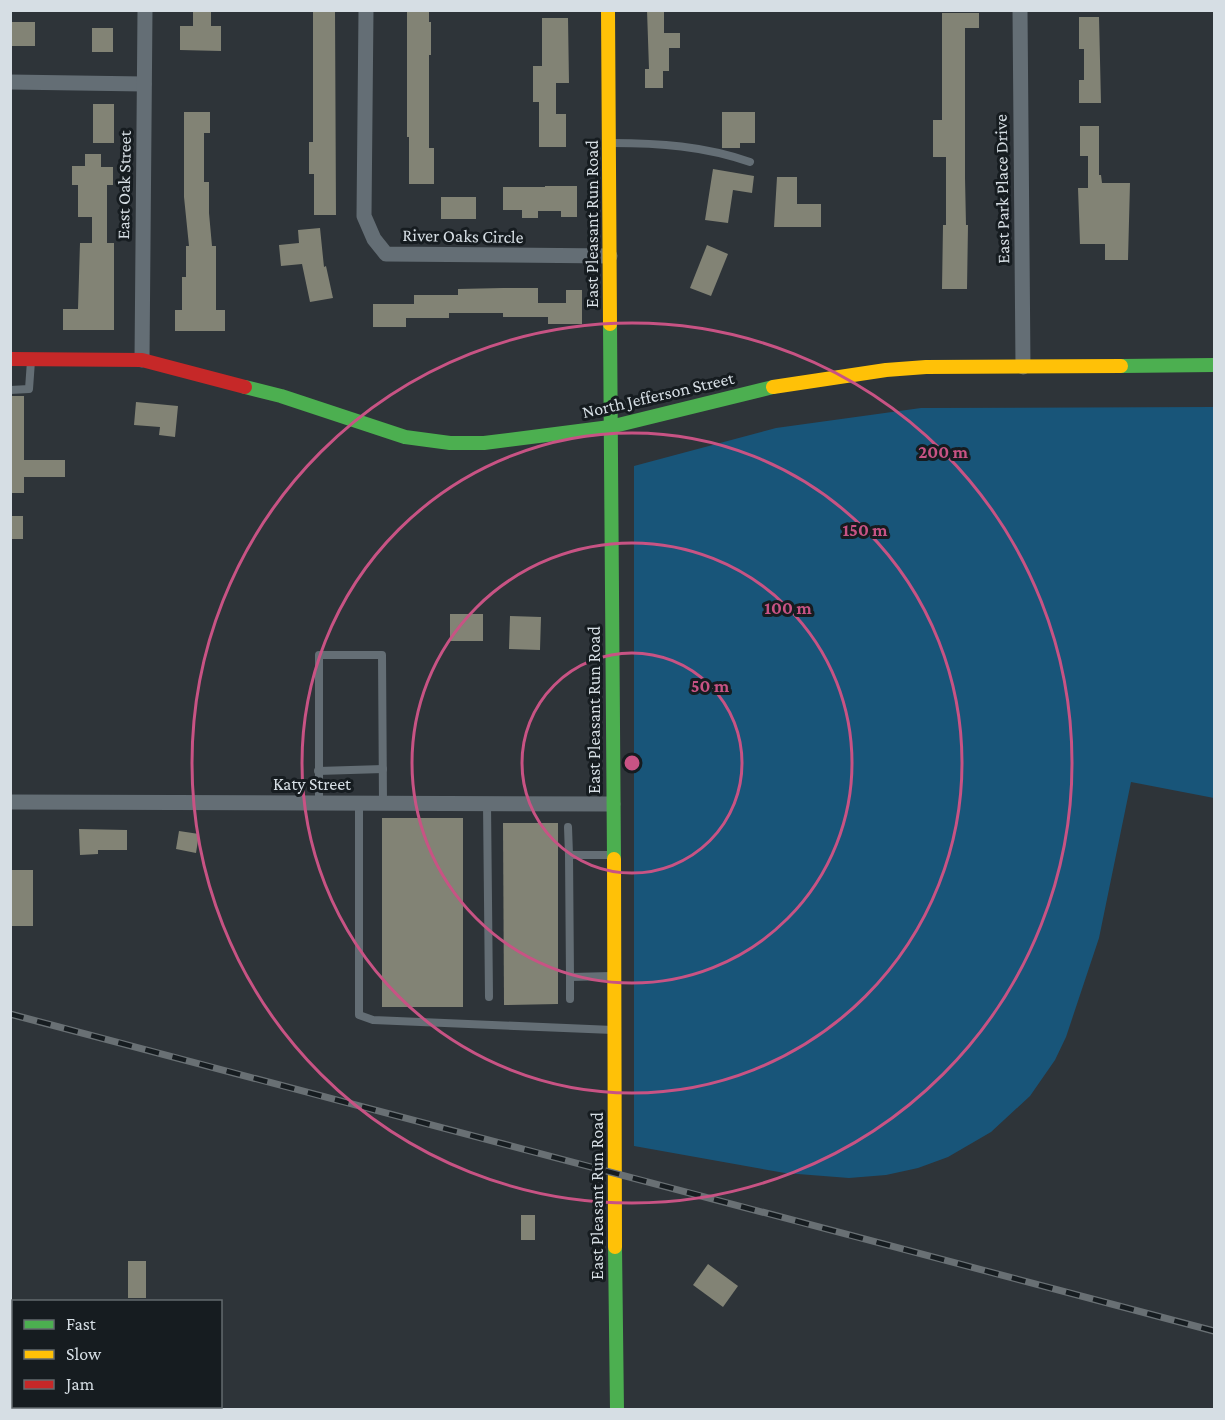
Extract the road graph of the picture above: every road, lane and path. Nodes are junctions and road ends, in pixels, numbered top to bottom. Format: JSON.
{"nodes":[{"id":1,"x":145,"y":10,"type":"edge"},
{"id":2,"x":366,"y":10,"type":"edge"},
{"id":3,"x":608,"y":10,"type":"edge"},
{"id":4,"x":1020,"y":10,"type":"edge"},
{"id":5,"x":10,"y":82,"type":"edge"},
{"id":6,"x":144,"y":84,"type":"junction"},
{"id":7,"x":609,"y":143,"type":"junction"},
{"id":8,"x":750,"y":162,"type":"dead end"},
{"id":9,"x":610,"y":256,"type":"junction"},
{"id":10,"x":10,"y":359,"type":"edge"},
{"id":11,"x":32,"y":359,"type":"junction"},
{"id":12,"x":142,"y":360,"type":"junction"},
{"id":13,"x":1215,"y":365,"type":"edge"},
{"id":14,"x":1023,"y":367,"type":"junction"},
{"id":15,"x":10,"y":390,"type":"edge"},
{"id":16,"x":610,"y":427,"type":"junction"},
{"id":17,"x":383,"y":769,"type":"junction"},
{"id":18,"x":318,"y":771,"type":"junction"},
{"id":19,"x":10,"y":802,"type":"edge"},
{"id":20,"x":319,"y":803,"type":"junction"},
{"id":21,"x":359,"y":803,"type":"junction"},
{"id":22,"x":383,"y":803,"type":"junction"},
{"id":23,"x":487,"y":804,"type":"junction"},
{"id":24,"x":613,"y":804,"type":"junction"},
{"id":25,"x":568,"y":827,"type":"dead end"},
{"id":26,"x":569,"y":855,"type":"junction"},
{"id":27,"x":614,"y":855,"type":"junction"},
{"id":28,"x":615,"y":976,"type":"junction"},
{"id":29,"x":570,"y":977,"type":"junction"},
{"id":30,"x":489,"y":997,"type":"dead end"},
{"id":31,"x":570,"y":999,"type":"dead end"},
{"id":32,"x":615,"y":1030,"type":"junction"},
{"id":33,"x":617,"y":1410,"type":"edge"}],
"edges":[{"from":1,"to":6,"type":"street","name":"East Oak Street"},
{"from":2,"to":9,"type":"street","name":"River Oaks Circle"},
{"from":3,"to":7,"type":"main road","name":"East Pleasant Run Road"},
{"from":4,"to":14,"type":"street","name":"East Park Place Drive"},
{"from":5,"to":6,"type":"street"},
{"from":6,"to":12,"type":"street","name":"East Oak Street"},
{"from":7,"to":8,"type":"lane"},
{"from":7,"to":9,"type":"main road","name":"East Pleasant Run Road"},
{"from":9,"to":16,"type":"main road","name":"East Pleasant Run Road"},
{"from":10,"to":11,"type":"main road","name":"North Jefferson Street"},
{"from":11,"to":12,"type":"main road","name":"North Jefferson Street"},
{"from":11,"to":15,"type":"lane"},
{"from":12,"to":16,"type":"main road","name":"North Jefferson Street"},
{"from":13,"to":14,"type":"main road","name":"North Jefferson Street"},
{"from":14,"to":16,"type":"main road","name":"North Jefferson Street"},
{"from":16,"to":24,"type":"main road","name":"East Pleasant Run Road"},
{"from":17,"to":18,"type":"lane"},
{"from":17,"to":18,"type":"lane"},
{"from":17,"to":22,"type":"lane"},
{"from":18,"to":20,"type":"lane"},
{"from":19,"to":20,"type":"street","name":"Katy Street"},
{"from":20,"to":21,"type":"street","name":"Katy Street"},
{"from":21,"to":22,"type":"street","name":"Katy Street"},
{"from":21,"to":32,"type":"lane"},
{"from":22,"to":23,"type":"street","name":"Katy Street"},
{"from":23,"to":24,"type":"street","name":"Katy Street"},
{"from":23,"to":30,"type":"lane"},
{"from":24,"to":27,"type":"main road","name":"East Pleasant Run Road"},
{"from":25,"to":26,"type":"lane"},
{"from":26,"to":27,"type":"lane"},
{"from":26,"to":29,"type":"lane"},
{"from":27,"to":28,"type":"main road","name":"East Pleasant Run Road"},
{"from":28,"to":29,"type":"lane"},
{"from":28,"to":32,"type":"main road","name":"East Pleasant Run Road"},
{"from":29,"to":31,"type":"lane"},
{"from":32,"to":33,"type":"main road","name":"East Pleasant Run Road"}]}
